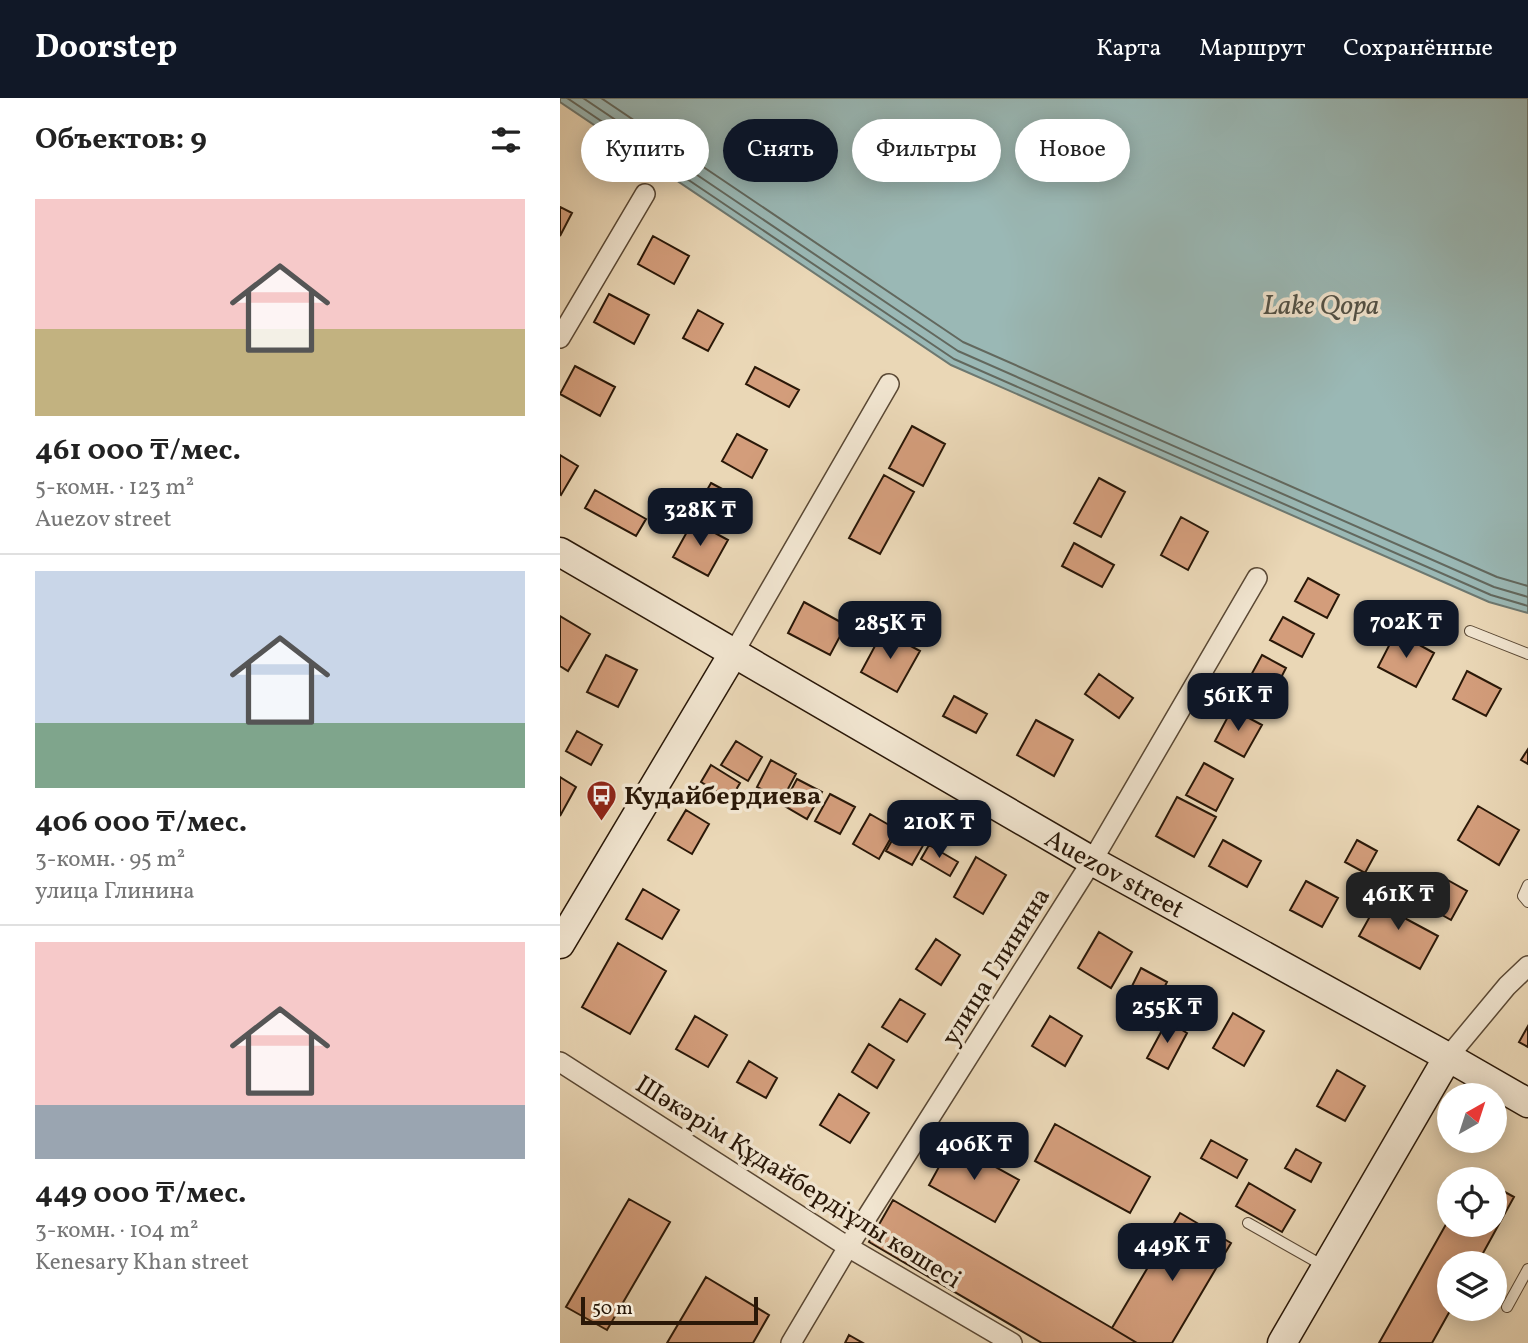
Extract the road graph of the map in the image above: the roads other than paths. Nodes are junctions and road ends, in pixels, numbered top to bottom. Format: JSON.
{"nodes":[{"id":1,"x":645,"y":194,"type":"dead end"},
{"id":2,"x":560,"y":338,"type":"edge"},
{"id":3,"x":889,"y":384,"type":"dead end"},
{"id":4,"x":560,"y":552,"type":"edge"},
{"id":5,"x":1257,"y":578,"type":"dead end"},
{"id":6,"x":1470,"y":631,"type":"dead end"},
{"id":7,"x":733,"y":654,"type":"junction"},
{"id":8,"x":1528,"y":654,"type":"edge"},
{"id":9,"x":1092,"y":861,"type":"junction"},
{"id":10,"x":1528,"y":885,"type":"edge"},
{"id":11,"x":1528,"y":902,"type":"edge"},
{"id":12,"x":560,"y":944,"type":"edge"},
{"id":13,"x":1528,"y":966,"type":"edge"},
{"id":14,"x":1448,"y":1057,"type":"junction"},
{"id":15,"x":560,"y":1062,"type":"edge"},
{"id":16,"x":1528,"y":1103,"type":"edge"},
{"id":17,"x":1248,"y":1223,"type":"dead end"},
{"id":18,"x":848,"y":1247,"type":"junction"},
{"id":19,"x":1326,"y":1268,"type":"junction"},
{"id":20,"x":1528,"y":1269,"type":"edge"},
{"id":21,"x":1507,"y":1307,"type":"dead end"},
{"id":22,"x":791,"y":1343,"type":"edge"},
{"id":23,"x":1012,"y":1343,"type":"edge"},
{"id":24,"x":1282,"y":1343,"type":"edge"}],
"edges":[{"from":1,"to":2,"type":"street"},
{"from":3,"to":7,"type":"street"},
{"from":4,"to":7,"type":"main road","name":"Auezov street"},
{"from":5,"to":9,"type":"street","name":"улица Глинина"},
{"from":6,"to":8,"type":"lane"},
{"from":7,"to":9,"type":"main road","name":"Auezov street"},
{"from":7,"to":12,"type":"main road"},
{"from":9,"to":14,"type":"main road","name":"Auezov street"},
{"from":9,"to":18,"type":"street","name":"улица Глинина"},
{"from":10,"to":11,"type":"lane"},
{"from":13,"to":14,"type":"street"},
{"from":14,"to":16,"type":"main road","name":"Auezov street"},
{"from":14,"to":19,"type":"main road"},
{"from":15,"to":18,"type":"street","name":"Шәкәрім Құдайбердіұлы көшесі"},
{"from":17,"to":19,"type":"lane"},
{"from":18,"to":22,"type":"street","name":"улица Глинина"},
{"from":18,"to":23,"type":"street","name":"Шәкәрім Құдайбердіұлы көшесі"},
{"from":19,"to":24,"type":"main road"},
{"from":20,"to":21,"type":"lane"}]}
